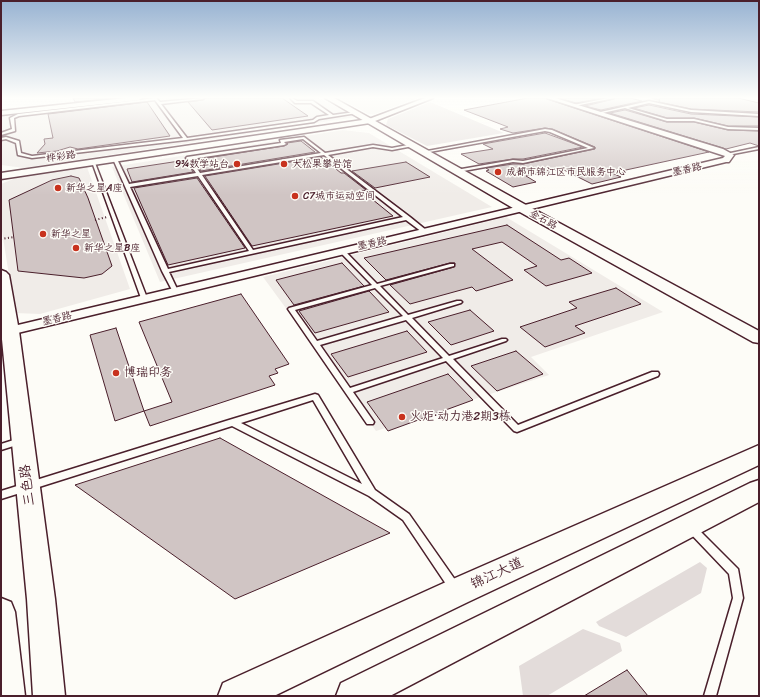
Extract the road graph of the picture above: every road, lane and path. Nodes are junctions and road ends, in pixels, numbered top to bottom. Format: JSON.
{"nodes":[{"id":1,"x":12,"y":131,"type":"edge"},
{"id":2,"x":180,"y":131,"type":"edge"},
{"id":3,"x":246,"y":131,"type":"edge"},
{"id":4,"x":306,"y":131,"type":"edge"},
{"id":5,"x":387,"y":131,"type":"edge"},
{"id":6,"x":542,"y":131,"type":"edge"},
{"id":7,"x":548,"y":131,"type":"edge"},
{"id":8,"x":653,"y":131,"type":"edge"},
{"id":9,"x":1,"y":134,"type":"edge"},
{"id":10,"x":1,"y":139,"type":"edge"},
{"id":11,"x":186,"y":139,"type":"junction"},
{"id":12,"x":412,"y":145,"type":"junction"},
{"id":13,"x":759,"y":148,"type":"edge"},
{"id":14,"x":424,"y":152,"type":"junction"},
{"id":15,"x":724,"y":153,"type":"junction"},
{"id":16,"x":323,"y":154,"type":"junction"},
{"id":17,"x":115,"y":159,"type":"junction"},
{"id":18,"x":93,"y":162,"type":"junction"},
{"id":19,"x":458,"y":171,"type":"junction"},
{"id":20,"x":198,"y":175,"type":"junction"},
{"id":21,"x":1,"y":176,"type":"edge"},
{"id":22,"x":127,"y":186,"type":"junction"},
{"id":23,"x":522,"y":208,"type":"junction"},
{"id":24,"x":408,"y":218,"type":"junction"},
{"id":25,"x":424,"y":232,"type":"junction"},
{"id":26,"x":14,"y":237,"type":"dead end"},
{"id":27,"x":1,"y":239,"type":"edge"},
{"id":28,"x":342,"y":251,"type":"junction"},
{"id":29,"x":252,"y":252,"type":"junction"},
{"id":30,"x":452,"y":265,"type":"dead end"},
{"id":31,"x":165,"y":271,"type":"junction"},
{"id":32,"x":1,"y":274,"type":"edge"},
{"id":33,"x":376,"y":286,"type":"junction"},
{"id":34,"x":175,"y":291,"type":"junction"},
{"id":35,"x":144,"y":298,"type":"junction"},
{"id":36,"x":459,"y":302,"type":"dead end"},
{"id":37,"x":407,"y":317,"type":"junction"},
{"id":38,"x":5,"y":332,"type":"edge"},
{"id":39,"x":759,"y":338,"type":"edge"},
{"id":40,"x":504,"y":340,"type":"dead end"},
{"id":41,"x":316,"y":344,"type":"junction"},
{"id":42,"x":448,"y":359,"type":"junction"},
{"id":43,"x":655,"y":374,"type":"dead end"},
{"id":44,"x":349,"y":391,"type":"junction"},
{"id":45,"x":232,"y":422,"type":"junction"},
{"id":46,"x":370,"y":422,"type":"dead end"},
{"id":47,"x":12,"y":443,"type":"edge"},
{"id":48,"x":759,"y":454,"type":"edge"},
{"id":49,"x":28,"y":486,"type":"junction"},
{"id":50,"x":759,"y":490,"type":"edge"},
{"id":51,"x":372,"y":493,"type":"junction"},
{"id":52,"x":1,"y":495,"type":"edge"},
{"id":53,"x":689,"y":526,"type":"junction"},
{"id":54,"x":457,"y":592,"type":"junction"},
{"id":55,"x":1,"y":612,"type":"edge"},
{"id":56,"x":9,"y":696,"type":"edge"},
{"id":57,"x":49,"y":696,"type":"edge"},
{"id":58,"x":236,"y":696,"type":"edge"},
{"id":59,"x":354,"y":696,"type":"edge"},
{"id":60,"x":710,"y":696,"type":"edge"}],
"edges":[{"from":1,"to":9,"type":"lane"},
{"from":2,"to":11,"type":"lane"},
{"from":3,"to":11,"type":"lane"},
{"from":4,"to":17,"type":"street","name":"桦彩路"},
{"from":5,"to":12,"type":"street","name":"金石路"},
{"from":6,"to":14,"type":"lane"},
{"from":7,"to":19,"type":"lane"},
{"from":8,"to":15,"type":"street"},
{"from":10,"to":11,"type":"lane"},
{"from":12,"to":14,"type":"street","name":"金石路"},
{"from":12,"to":16,"type":"lane"},
{"from":13,"to":15,"type":"lane"},
{"from":14,"to":19,"type":"street","name":"金石路"},
{"from":15,"to":23,"type":"street","name":"墨香路"},
{"from":16,"to":20,"type":"lane"},
{"from":16,"to":20,"type":"lane"},
{"from":16,"to":24,"type":"lane"},
{"from":17,"to":18,"type":"street","name":"桦彩路"},
{"from":17,"to":22,"type":"lane"},
{"from":18,"to":21,"type":"street","name":"桦彩路"},
{"from":18,"to":35,"type":"lane"},
{"from":19,"to":23,"type":"street","name":"金石路"},
{"from":20,"to":22,"type":"lane"},
{"from":20,"to":29,"type":"lane"},
{"from":22,"to":31,"type":"lane"},
{"from":23,"to":25,"type":"street","name":"墨香路"},
{"from":23,"to":39,"type":"street","name":"金石路"},
{"from":24,"to":25,"type":"lane"},
{"from":24,"to":29,"type":"lane"},
{"from":25,"to":28,"type":"street","name":"墨香路"},
{"from":26,"to":27,"type":"path"},
{"from":28,"to":33,"type":"lane"},
{"from":28,"to":34,"type":"street","name":"墨香路"},
{"from":29,"to":31,"type":"lane"},
{"from":30,"to":33,"type":"lane"},
{"from":31,"to":34,"type":"lane"},
{"from":32,"to":38,"type":"street","name":"三色路"},
{"from":33,"to":37,"type":"lane"},
{"from":33,"to":41,"type":"lane"},
{"from":34,"to":35,"type":"street","name":"墨香路"},
{"from":35,"to":38,"type":"street","name":"墨香路"},
{"from":36,"to":37,"type":"lane"},
{"from":37,"to":41,"type":"lane"},
{"from":37,"to":42,"type":"lane"},
{"from":38,"to":47,"type":"street","name":"三色路"},
{"from":40,"to":42,"type":"lane"},
{"from":41,"to":44,"type":"lane"},
{"from":42,"to":43,"type":"lane"},
{"from":42,"to":44,"type":"lane"},
{"from":44,"to":46,"type":"lane"},
{"from":45,"to":49,"type":"lane"},
{"from":45,"to":51,"type":"lane"},
{"from":45,"to":51,"type":"lane"},
{"from":47,"to":49,"type":"street","name":"三色路"},
{"from":48,"to":54,"type":"main road","name":"锦江大道"},
{"from":49,"to":52,"type":"lane"},
{"from":49,"to":57,"type":"street","name":"三色路"},
{"from":50,"to":53,"type":"main road"},
{"from":51,"to":54,"type":"lane"},
{"from":53,"to":59,"type":"main road"},
{"from":53,"to":60,"type":"lane"},
{"from":54,"to":58,"type":"main road","name":"锦江大道"},
{"from":55,"to":56,"type":"street"}]}
